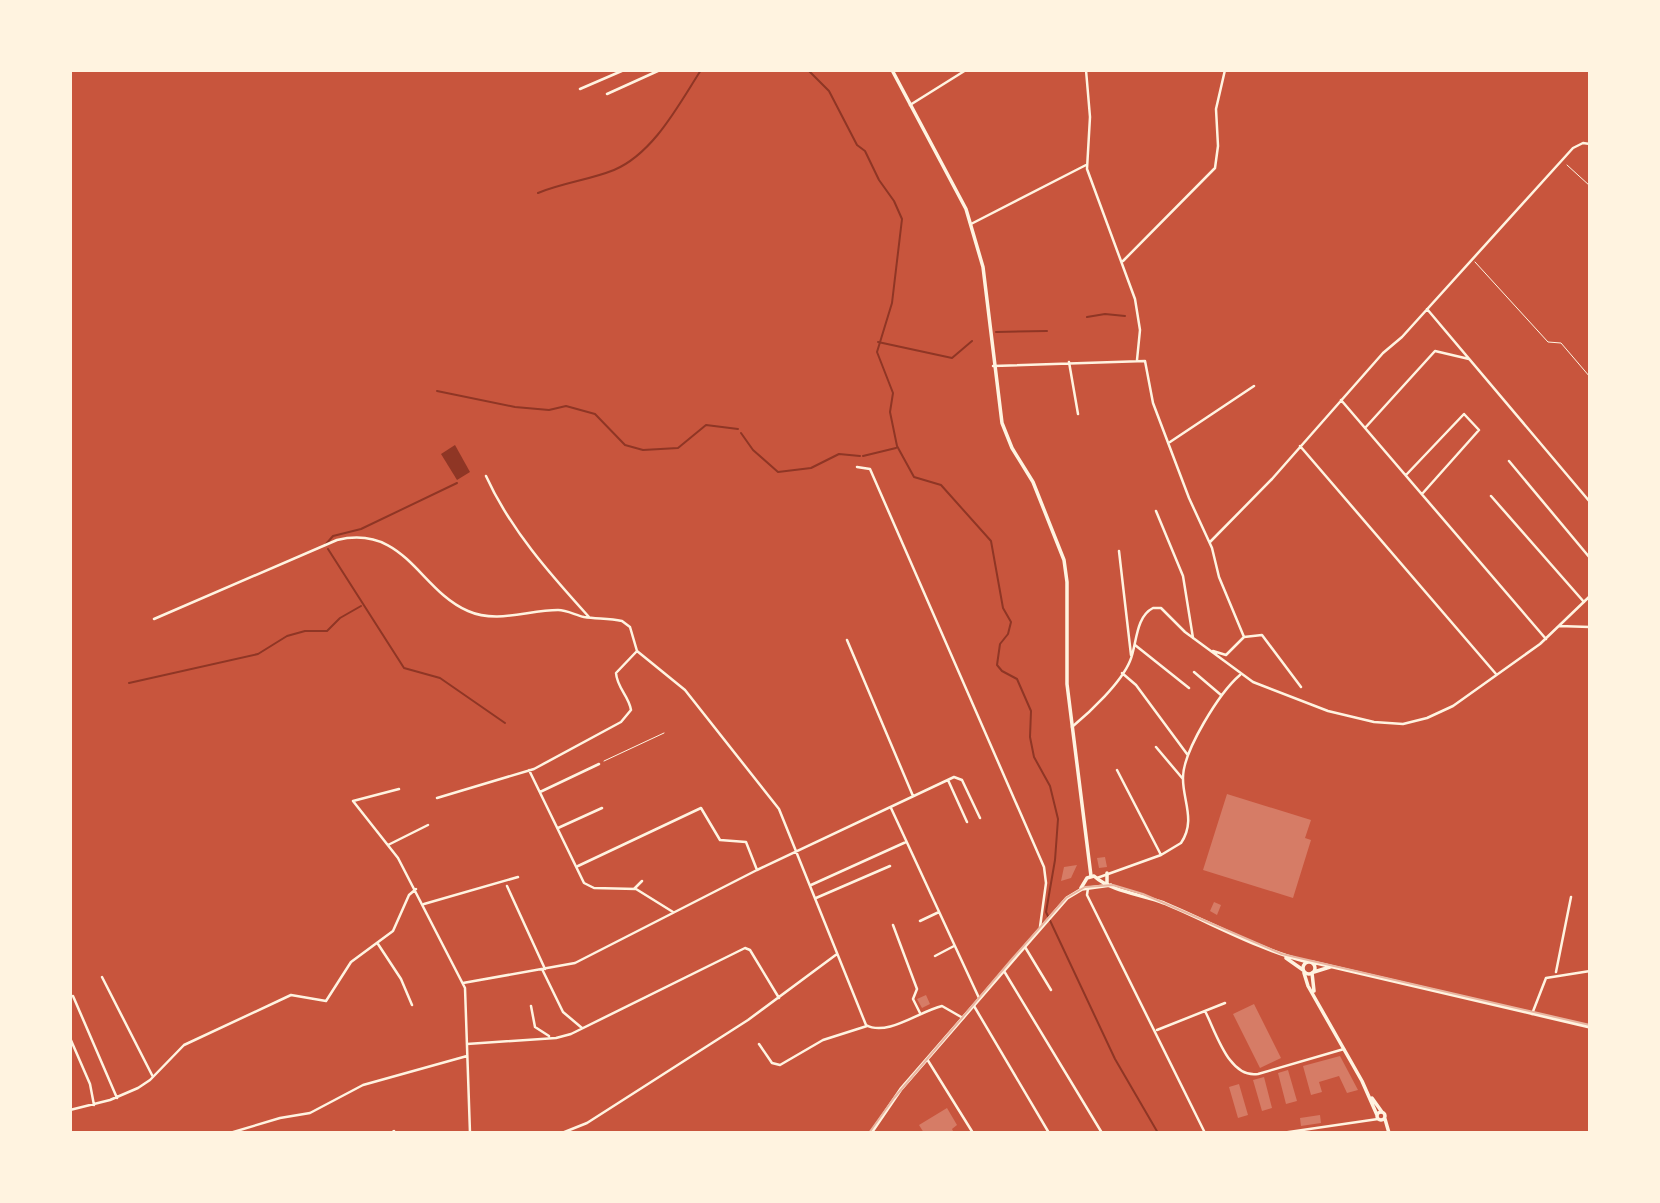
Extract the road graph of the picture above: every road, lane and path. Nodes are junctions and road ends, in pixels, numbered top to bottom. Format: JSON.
{"nodes":[{"id":1,"x":624,"y":70,"type":"edge"},
{"id":2,"x":660,"y":70,"type":"edge"},
{"id":3,"x":893,"y":70,"type":"edge"},
{"id":4,"x":966,"y":70,"type":"edge"},
{"id":5,"x":1086,"y":70,"type":"edge"},
{"id":6,"x":1225,"y":70,"type":"edge"},
{"id":7,"x":580,"y":89,"type":"dead end"},
{"id":8,"x":607,"y":94,"type":"dead end"},
{"id":9,"x":909,"y":105,"type":"junction"},
{"id":10,"x":1590,"y":145,"type":"edge"},
{"id":11,"x":1562,"y":161,"type":"junction"},
{"id":12,"x":1087,"y":164,"type":"junction"},
{"id":13,"x":1590,"y":186,"type":"edge"},
{"id":14,"x":971,"y":224,"type":"junction"},
{"id":15,"x":1473,"y":259,"type":"junction"},
{"id":16,"x":1122,"y":261,"type":"junction"},
{"id":17,"x":1427,"y":309,"type":"junction"},
{"id":18,"x":1469,"y":359,"type":"junction"},
{"id":19,"x":1137,"y":360,"type":"junction"},
{"id":20,"x":1069,"y":362,"type":"junction"},
{"id":21,"x":993,"y":366,"type":"junction"},
{"id":22,"x":1590,"y":377,"type":"edge"},
{"id":23,"x":1254,"y":386,"type":"dead end"},
{"id":24,"x":1341,"y":400,"type":"junction"},
{"id":25,"x":1078,"y":414,"type":"dead end"},
{"id":26,"x":1365,"y":428,"type":"junction"},
{"id":27,"x":1170,"y":442,"type":"junction"},
{"id":28,"x":1300,"y":446,"type":"junction"},
{"id":29,"x":1509,"y":461,"type":"dead end"},
{"id":30,"x":857,"y":467,"type":"dead end"},
{"id":31,"x":1406,"y":475,"type":"junction"},
{"id":32,"x":486,"y":476,"type":"dead end"},
{"id":33,"x":1422,"y":494,"type":"junction"},
{"id":34,"x":1491,"y":496,"type":"dead end"},
{"id":35,"x":1590,"y":502,"type":"edge"},
{"id":36,"x":1156,"y":511,"type":"dead end"},
{"id":37,"x":1210,"y":542,"type":"junction"},
{"id":38,"x":1119,"y":551,"type":"dead end"},
{"id":39,"x":1590,"y":558,"type":"edge"},
{"id":40,"x":1590,"y":596,"type":"edge"},
{"id":41,"x":1584,"y":602,"type":"junction"},
{"id":42,"x":590,"y":617,"type":"junction"},
{"id":43,"x":154,"y":619,"type":"dead end"},
{"id":44,"x":1559,"y":626,"type":"junction"},
{"id":45,"x":1590,"y":627,"type":"edge"},
{"id":46,"x":1244,"y":637,"type":"junction"},
{"id":47,"x":1194,"y":638,"type":"junction"},
{"id":48,"x":1546,"y":639,"type":"junction"},
{"id":49,"x":847,"y":640,"type":"dead end"},
{"id":50,"x":1135,"y":645,"type":"junction"},
{"id":51,"x":637,"y":651,"type":"junction"},
{"id":52,"x":1212,"y":651,"type":"junction"},
{"id":53,"x":1132,"y":657,"type":"junction"},
{"id":54,"x":1194,"y":672,"type":"dead end"},
{"id":55,"x":1122,"y":673,"type":"junction"},
{"id":56,"x":1496,"y":674,"type":"junction"},
{"id":57,"x":1240,"y":675,"type":"junction"},
{"id":58,"x":1301,"y":687,"type":"dead end"},
{"id":59,"x":1189,"y":688,"type":"dead end"},
{"id":60,"x":1222,"y":696,"type":"junction"},
{"id":61,"x":1072,"y":727,"type":"junction"},
{"id":62,"x":664,"y":733,"type":"dead end"},
{"id":63,"x":1156,"y":747,"type":"dead end"},
{"id":64,"x":1187,"y":754,"type":"junction"},
{"id":65,"x":599,"y":764,"type":"joint"},
{"id":66,"x":529,"y":770,"type":"junction"},
{"id":67,"x":1117,"y":770,"type":"dead end"},
{"id":68,"x":1183,"y":779,"type":"junction"},
{"id":69,"x":948,"y":780,"type":"junction"},
{"id":70,"x":399,"y":789,"type":"dead end"},
{"id":71,"x":540,"y":792,"type":"junction"},
{"id":72,"x":913,"y":796,"type":"junction"},
{"id":73,"x":437,"y":798,"type":"dead end"},
{"id":74,"x":602,"y":808,"type":"dead end"},
{"id":75,"x":891,"y":808,"type":"junction"},
{"id":76,"x":980,"y":818,"type":"dead end"},
{"id":77,"x":967,"y":822,"type":"dead end"},
{"id":78,"x":428,"y":825,"type":"dead end"},
{"id":79,"x":558,"y":828,"type":"junction"},
{"id":80,"x":906,"y":842,"type":"junction"},
{"id":81,"x":388,"y":845,"type":"junction"},
{"id":82,"x":797,"y":852,"type":"junction"},
{"id":83,"x":1161,"y":855,"type":"junction"},
{"id":84,"x":578,"y":866,"type":"junction"},
{"id":85,"x":890,"y":866,"type":"dead end"},
{"id":86,"x":757,"y":870,"type":"junction"},
{"id":87,"x":1107,"y":873,"type":"junction"},
{"id":88,"x":1091,"y":876,"type":"junction"},
{"id":89,"x":518,"y":877,"type":"dead end"},
{"id":90,"x":1098,"y":879,"type":"junction"},
{"id":91,"x":642,"y":881,"type":"dead end"},
{"id":92,"x":1085,"y":881,"type":"junction"},
{"id":93,"x":1109,"y":884,"type":"junction"},
{"id":94,"x":507,"y":886,"type":"dead end"},
{"id":95,"x":811,"y":886,"type":"junction"},
{"id":96,"x":1098,"y":887,"type":"junction"},
{"id":97,"x":1088,"y":888,"type":"junction"},
{"id":98,"x":416,"y":889,"type":"junction"},
{"id":99,"x":634,"y":889,"type":"junction"},
{"id":100,"x":1080,"y":890,"type":"junction"},
{"id":101,"x":1571,"y":897,"type":"dead end"},
{"id":102,"x":816,"y":898,"type":"junction"},
{"id":103,"x":424,"y":904,"type":"junction"},
{"id":104,"x":674,"y":912,"type":"junction"},
{"id":105,"x":939,"y":912,"type":"junction"},
{"id":106,"x":920,"y":921,"type":"dead end"},
{"id":107,"x":893,"y":925,"type":"dead end"},
{"id":108,"x":1040,"y":930,"type":"junction"},
{"id":109,"x":378,"y":944,"type":"junction"},
{"id":110,"x":954,"y":946,"type":"junction"},
{"id":111,"x":1025,"y":947,"type":"junction"},
{"id":112,"x":837,"y":954,"type":"junction"},
{"id":113,"x":1282,"y":955,"type":"junction"},
{"id":114,"x":935,"y":956,"type":"dead end"},
{"id":115,"x":1310,"y":962,"type":"junction"},
{"id":116,"x":1332,"y":967,"type":"junction"},
{"id":117,"x":544,"y":969,"type":"junction"},
{"id":118,"x":1004,"y":971,"type":"junction"},
{"id":119,"x":1303,"y":971,"type":"junction"},
{"id":120,"x":1590,"y":971,"type":"edge"},
{"id":121,"x":1313,"y":973,"type":"junction"},
{"id":122,"x":1556,"y":974,"type":"junction"},
{"id":123,"x":102,"y":977,"type":"dead end"},
{"id":124,"x":463,"y":983,"type":"junction"},
{"id":125,"x":1051,"y":990,"type":"dead end"},
{"id":126,"x":1314,"y":993,"type":"junction"},
{"id":127,"x":73,"y":996,"type":"dead end"},
{"id":128,"x":779,"y":998,"type":"junction"},
{"id":129,"x":979,"y":999,"type":"junction"},
{"id":130,"x":1225,"y":1003,"type":"dead end"},
{"id":131,"x":412,"y":1005,"type":"dead end"},
{"id":132,"x":531,"y":1006,"type":"dead end"},
{"id":133,"x":974,"y":1006,"type":"junction"},
{"id":134,"x":1205,"y":1011,"type":"junction"},
{"id":135,"x":920,"y":1013,"type":"junction"},
{"id":136,"x":1532,"y":1014,"type":"junction"},
{"id":137,"x":963,"y":1018,"type":"junction"},
{"id":138,"x":867,"y":1026,"type":"junction"},
{"id":139,"x":1590,"y":1027,"type":"edge"},
{"id":140,"x":582,"y":1028,"type":"junction"},
{"id":141,"x":1156,"y":1031,"type":"junction"},
{"id":142,"x":70,"y":1038,"type":"edge"},
{"id":143,"x":550,"y":1038,"type":"junction"},
{"id":144,"x":467,"y":1044,"type":"junction"},
{"id":145,"x":759,"y":1044,"type":"dead end"},
{"id":146,"x":1345,"y":1049,"type":"junction"},
{"id":147,"x":467,"y":1056,"type":"junction"},
{"id":148,"x":928,"y":1059,"type":"junction"},
{"id":149,"x":153,"y":1077,"type":"junction"},
{"id":150,"x":1368,"y":1094,"type":"junction"},
{"id":151,"x":117,"y":1098,"type":"junction"},
{"id":152,"x":94,"y":1105,"type":"junction"},
{"id":153,"x":70,"y":1110,"type":"edge"},
{"id":154,"x":1383,"y":1115,"type":"junction"},
{"id":155,"x":1377,"y":1118,"type":"junction"},
{"id":156,"x":1385,"y":1126,"type":"junction"},
{"id":157,"x":230,"y":1133,"type":"edge"},
{"id":158,"x":470,"y":1133,"type":"edge"},
{"id":159,"x":562,"y":1133,"type":"edge"},
{"id":160,"x":871,"y":1133,"type":"edge"},
{"id":161,"x":973,"y":1133,"type":"edge"},
{"id":162,"x":1049,"y":1133,"type":"edge"},
{"id":163,"x":1102,"y":1133,"type":"edge"},
{"id":164,"x":1205,"y":1133,"type":"edge"},
{"id":165,"x":1284,"y":1133,"type":"edge"},
{"id":166,"x":1389,"y":1133,"type":"edge"}],
"edges":[{"from":1,"to":7,"type":"street"},
{"from":2,"to":8,"type":"street"},
{"from":3,"to":9,"type":"main road"},
{"from":4,"to":9,"type":"street"},
{"from":5,"to":12,"type":"street"},
{"from":6,"to":16,"type":"street"},
{"from":9,"to":14,"type":"main road"},
{"from":10,"to":11,"type":"street"},
{"from":11,"to":13,"type":"path"},
{"from":11,"to":15,"type":"street"},
{"from":12,"to":14,"type":"street"},
{"from":12,"to":16,"type":"street"},
{"from":14,"to":21,"type":"main road"},
{"from":15,"to":17,"type":"street"},
{"from":15,"to":22,"type":"path"},
{"from":16,"to":19,"type":"street"},
{"from":17,"to":18,"type":"street"},
{"from":17,"to":24,"type":"street"},
{"from":18,"to":26,"type":"street"},
{"from":18,"to":35,"type":"street"},
{"from":19,"to":20,"type":"street"},
{"from":19,"to":27,"type":"street"},
{"from":20,"to":21,"type":"street"},
{"from":20,"to":25,"type":"street"},
{"from":21,"to":61,"type":"main road"},
{"from":23,"to":27,"type":"street"},
{"from":24,"to":26,"type":"street"},
{"from":24,"to":28,"type":"street"},
{"from":26,"to":31,"type":"street"},
{"from":27,"to":37,"type":"street"},
{"from":28,"to":37,"type":"street"},
{"from":28,"to":56,"type":"street"},
{"from":29,"to":39,"type":"street"},
{"from":30,"to":108,"type":"street"},
{"from":31,"to":33,"type":"street"},
{"from":31,"to":33,"type":"street"},
{"from":32,"to":42,"type":"street"},
{"from":33,"to":48,"type":"street"},
{"from":34,"to":41,"type":"street"},
{"from":36,"to":47,"type":"street"},
{"from":37,"to":46,"type":"street"},
{"from":38,"to":53,"type":"street"},
{"from":40,"to":41,"type":"street"},
{"from":41,"to":44,"type":"street"},
{"from":42,"to":43,"type":"street"},
{"from":42,"to":51,"type":"street"},
{"from":44,"to":45,"type":"street"},
{"from":44,"to":48,"type":"street"},
{"from":46,"to":52,"type":"street"},
{"from":46,"to":58,"type":"street"},
{"from":47,"to":50,"type":"street"},
{"from":47,"to":52,"type":"street"},
{"from":48,"to":56,"type":"street"},
{"from":49,"to":72,"type":"street"},
{"from":50,"to":53,"type":"street"},
{"from":50,"to":59,"type":"street"},
{"from":51,"to":66,"type":"street"},
{"from":51,"to":82,"type":"street"},
{"from":52,"to":57,"type":"street"},
{"from":53,"to":55,"type":"street"},
{"from":54,"to":60,"type":"street"},
{"from":55,"to":61,"type":"street"},
{"from":55,"to":64,"type":"street"},
{"from":56,"to":57,"type":"street"},
{"from":57,"to":60,"type":"street"},
{"from":60,"to":64,"type":"street"},
{"from":61,"to":88,"type":"main road"},
{"from":62,"to":65,"type":"path"},
{"from":63,"to":68,"type":"street"},
{"from":64,"to":68,"type":"street"},
{"from":65,"to":71,"type":"street"},
{"from":66,"to":71,"type":"street"},
{"from":66,"to":73,"type":"street"},
{"from":67,"to":83,"type":"street"},
{"from":68,"to":83,"type":"street"},
{"from":69,"to":72,"type":"street"},
{"from":69,"to":76,"type":"street"},
{"from":69,"to":77,"type":"street"},
{"from":70,"to":81,"type":"street"},
{"from":71,"to":79,"type":"street"},
{"from":72,"to":75,"type":"street"},
{"from":74,"to":79,"type":"street"},
{"from":75,"to":80,"type":"street"},
{"from":75,"to":82,"type":"street"},
{"from":78,"to":81,"type":"street"},
{"from":79,"to":84,"type":"street"},
{"from":80,"to":95,"type":"street"},
{"from":80,"to":105,"type":"street"},
{"from":81,"to":98,"type":"street"},
{"from":82,"to":86,"type":"street"},
{"from":82,"to":95,"type":"street"},
{"from":83,"to":87,"type":"street"},
{"from":84,"to":86,"type":"street"},
{"from":84,"to":99,"type":"street"},
{"from":85,"to":102,"type":"street"},
{"from":86,"to":104,"type":"street"},
{"from":87,"to":90,"type":"street"},
{"from":87,"to":93,"type":"main road"},
{"from":88,"to":90,"type":"main road"},
{"from":88,"to":92,"type":"main road"},
{"from":89,"to":103,"type":"street"},
{"from":90,"to":93,"type":"main road"},
{"from":90,"to":96,"type":"main road"},
{"from":91,"to":99,"type":"street"},
{"from":92,"to":97,"type":"main road"},
{"from":92,"to":100,"type":"main road"},
{"from":93,"to":96,"type":"main road"},
{"from":93,"to":113,"type":"main road"},
{"from":94,"to":117,"type":"street"},
{"from":95,"to":102,"type":"street"},
{"from":96,"to":97,"type":"main road"},
{"from":97,"to":100,"type":"main road"},
{"from":97,"to":141,"type":"street"},
{"from":98,"to":103,"type":"street"},
{"from":98,"to":109,"type":"street"},
{"from":99,"to":104,"type":"street"},
{"from":100,"to":108,"type":"main road"},
{"from":101,"to":122,"type":"street"},
{"from":102,"to":112,"type":"street"},
{"from":103,"to":124,"type":"street"},
{"from":104,"to":117,"type":"street"},
{"from":105,"to":106,"type":"street"},
{"from":105,"to":110,"type":"street"},
{"from":107,"to":135,"type":"street"},
{"from":108,"to":111,"type":"main road"},
{"from":109,"to":131,"type":"street"},
{"from":109,"to":149,"type":"street"},
{"from":110,"to":114,"type":"street"},
{"from":110,"to":129,"type":"street"},
{"from":111,"to":118,"type":"main road"},
{"from":111,"to":125,"type":"street"},
{"from":112,"to":128,"type":"street"},
{"from":112,"to":138,"type":"street"},
{"from":113,"to":115,"type":"main road"},
{"from":113,"to":119,"type":"main road"},
{"from":115,"to":116,"type":"main road"},
{"from":115,"to":119,"type":"main road"},
{"from":115,"to":121,"type":"main road"},
{"from":116,"to":121,"type":"main road"},
{"from":116,"to":136,"type":"main road"},
{"from":117,"to":124,"type":"street"},
{"from":117,"to":140,"type":"street"},
{"from":118,"to":129,"type":"main road"},
{"from":118,"to":163,"type":"street"},
{"from":119,"to":121,"type":"main road"},
{"from":119,"to":126,"type":"main road"},
{"from":120,"to":122,"type":"street"},
{"from":121,"to":126,"type":"main road"},
{"from":122,"to":136,"type":"street"},
{"from":123,"to":149,"type":"street"},
{"from":124,"to":144,"type":"street"},
{"from":126,"to":146,"type":"main road"},
{"from":127,"to":151,"type":"street"},
{"from":128,"to":140,"type":"street"},
{"from":128,"to":159,"type":"street"},
{"from":129,"to":133,"type":"main road"},
{"from":130,"to":134,"type":"street"},
{"from":132,"to":143,"type":"street"},
{"from":133,"to":137,"type":"main road"},
{"from":133,"to":162,"type":"street"},
{"from":134,"to":141,"type":"street"},
{"from":134,"to":146,"type":"street"},
{"from":135,"to":137,"type":"street"},
{"from":135,"to":138,"type":"street"},
{"from":136,"to":139,"type":"main road"},
{"from":137,"to":148,"type":"main road"},
{"from":138,"to":145,"type":"street"},
{"from":140,"to":143,"type":"street"},
{"from":141,"to":164,"type":"street"},
{"from":142,"to":152,"type":"street"},
{"from":143,"to":144,"type":"street"},
{"from":144,"to":147,"type":"street"},
{"from":146,"to":150,"type":"main road"},
{"from":147,"to":157,"type":"street"},
{"from":147,"to":158,"type":"street"},
{"from":148,"to":160,"type":"main road"},
{"from":148,"to":161,"type":"street"},
{"from":149,"to":151,"type":"street"},
{"from":150,"to":154,"type":"main road"},
{"from":150,"to":155,"type":"main road"},
{"from":151,"to":152,"type":"street"},
{"from":152,"to":153,"type":"street"},
{"from":154,"to":155,"type":"main road"},
{"from":154,"to":156,"type":"main road"},
{"from":155,"to":156,"type":"main road"},
{"from":155,"to":165,"type":"street"},
{"from":156,"to":166,"type":"main road"}]}
